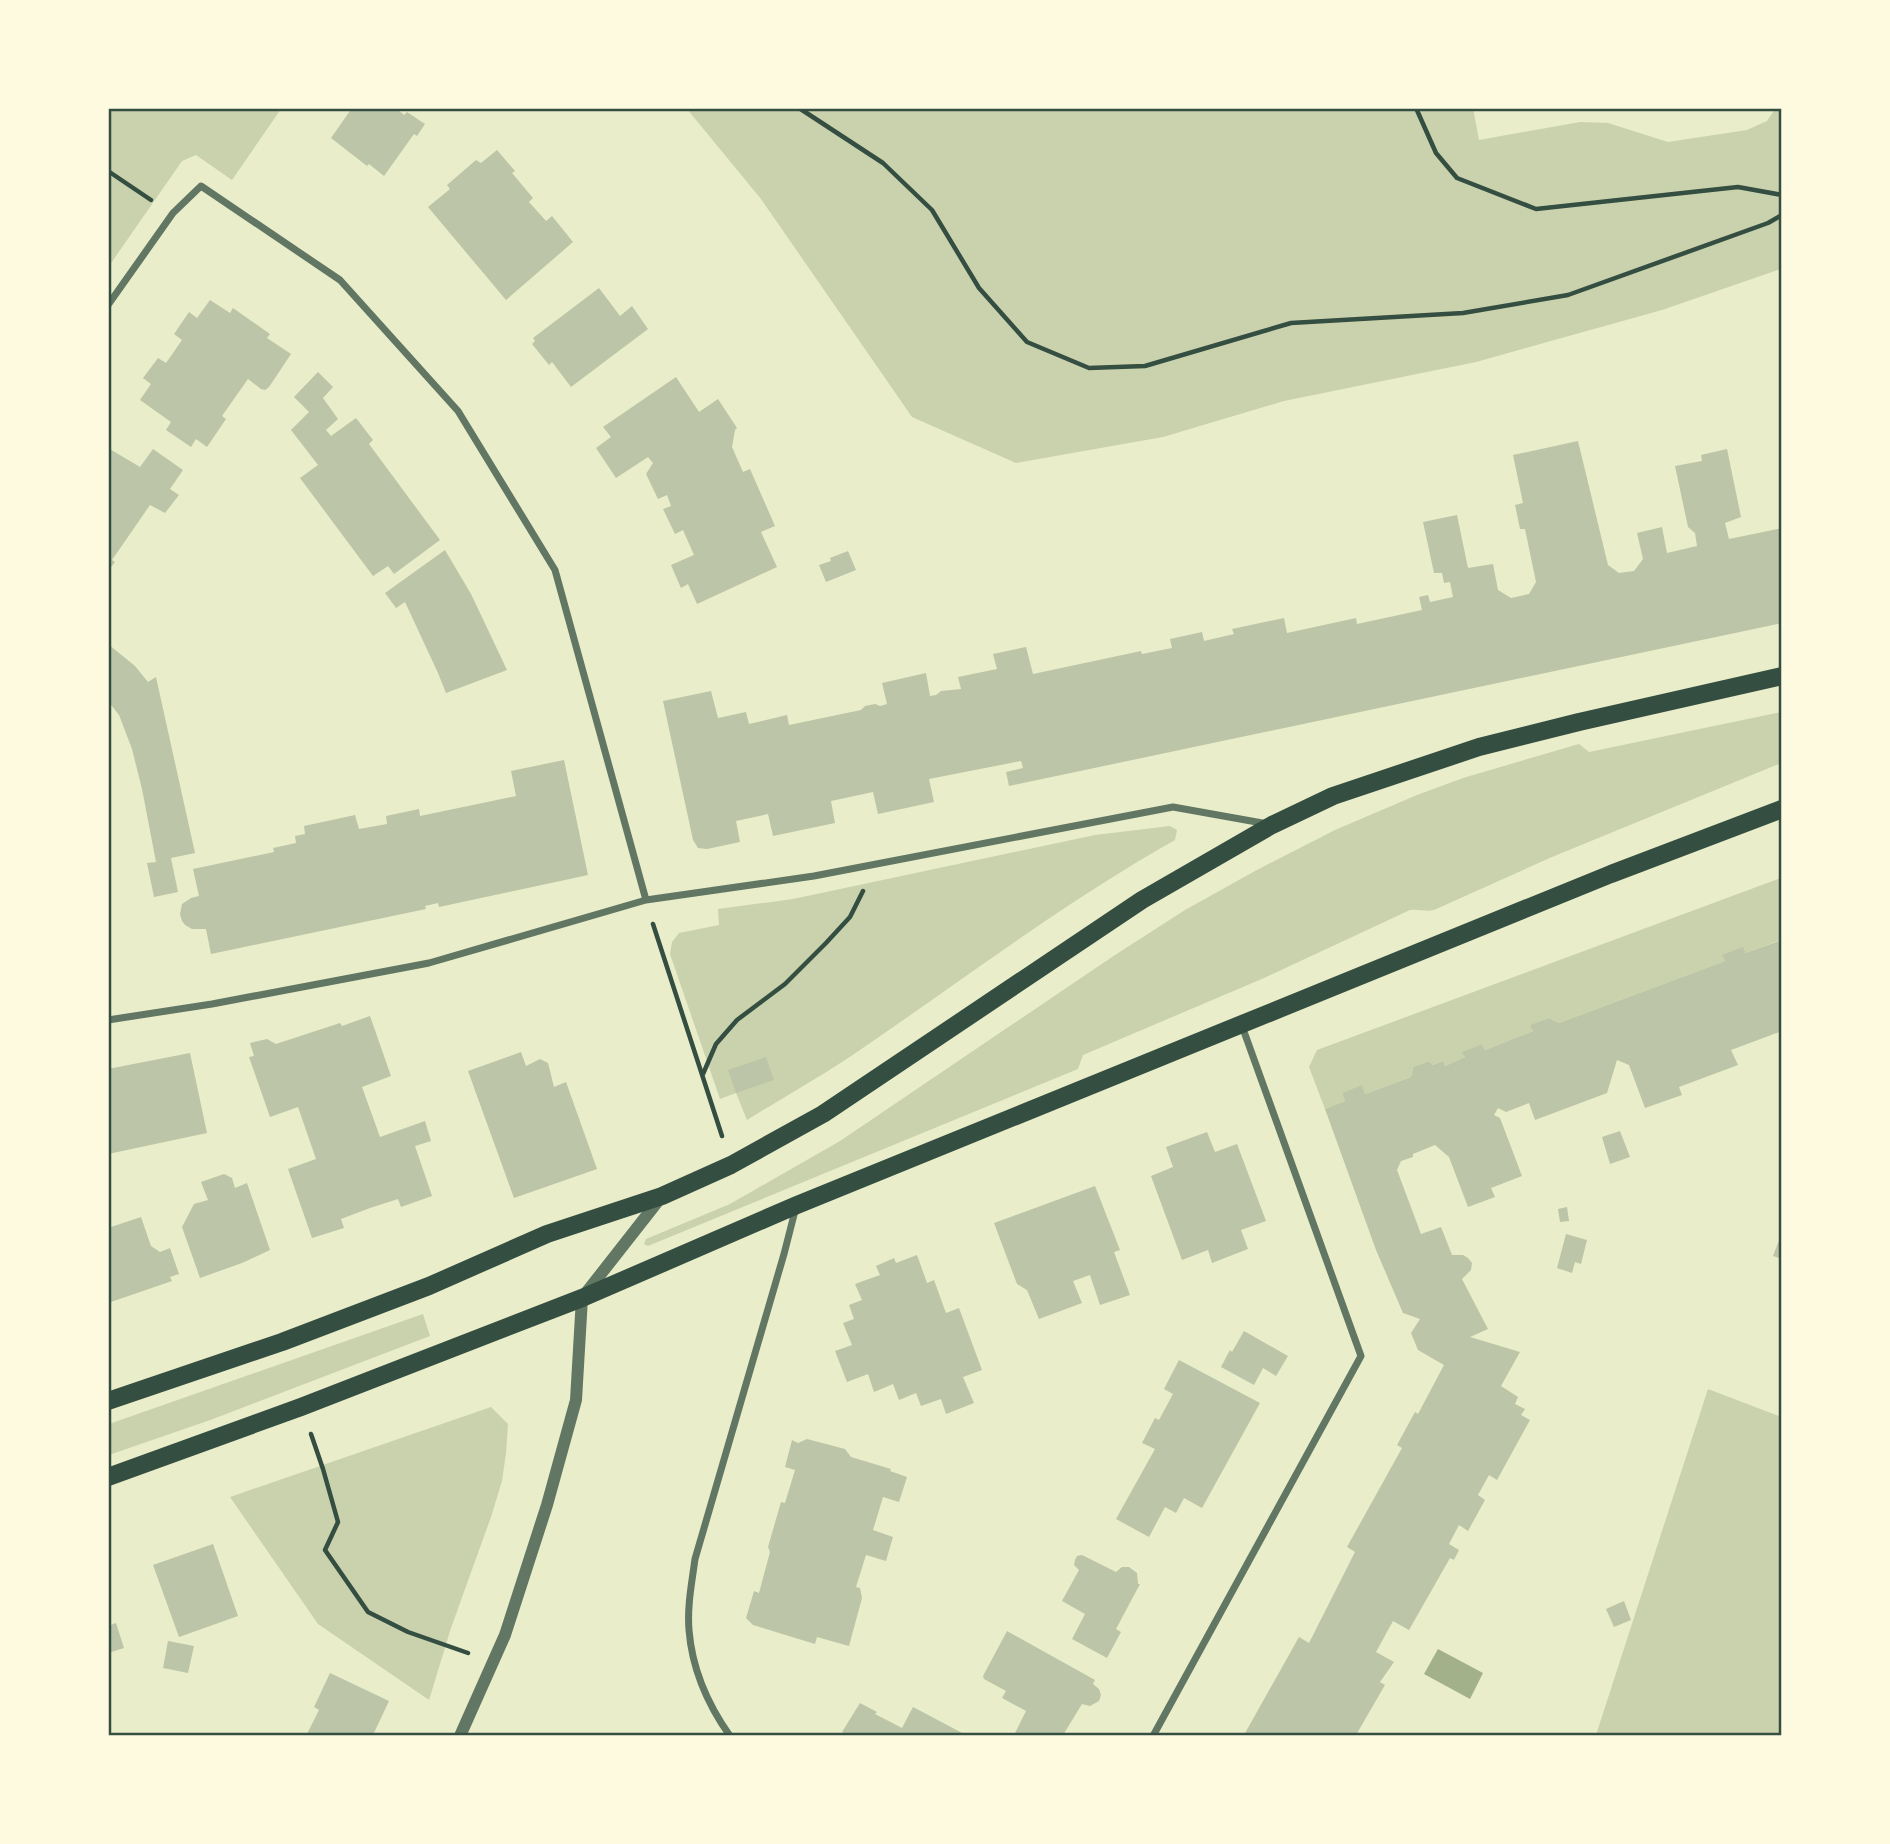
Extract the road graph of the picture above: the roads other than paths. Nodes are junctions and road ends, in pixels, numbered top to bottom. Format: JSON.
{"nodes":[{"id":1,"x":108,"y":305,"type":"edge"},
{"id":2,"x":1782,"y":676,"type":"edge"},
{"id":3,"x":1782,"y":809,"type":"edge"},
{"id":4,"x":1272,"y":825,"type":"junction"},
{"id":5,"x":646,"y":900,"type":"junction"},
{"id":6,"x":108,"y":1020,"type":"edge"},
{"id":7,"x":1241,"y":1025,"type":"junction"},
{"id":8,"x":662,"y":1196,"type":"junction"},
{"id":9,"x":797,"y":1205,"type":"junction"},
{"id":10,"x":582,"y":1298,"type":"junction"},
{"id":11,"x":108,"y":1401,"type":"edge"},
{"id":12,"x":108,"y":1477,"type":"edge"},
{"id":13,"x":460,"y":1735,"type":"edge"},
{"id":14,"x":730,"y":1735,"type":"edge"},
{"id":15,"x":1153,"y":1735,"type":"edge"}],
"edges":[{"from":1,"to":5,"type":"street"},
{"from":2,"to":4,"type":"main road"},
{"from":3,"to":7,"type":"main road"},
{"from":4,"to":5,"type":"street"},
{"from":4,"to":8,"type":"main road"},
{"from":5,"to":6,"type":"street"},
{"from":7,"to":9,"type":"main road"},
{"from":7,"to":15,"type":"street"},
{"from":8,"to":10,"type":"street"},
{"from":8,"to":11,"type":"main road"},
{"from":9,"to":10,"type":"main road"},
{"from":9,"to":14,"type":"street"},
{"from":10,"to":12,"type":"main road"},
{"from":10,"to":13,"type":"street"}]}
